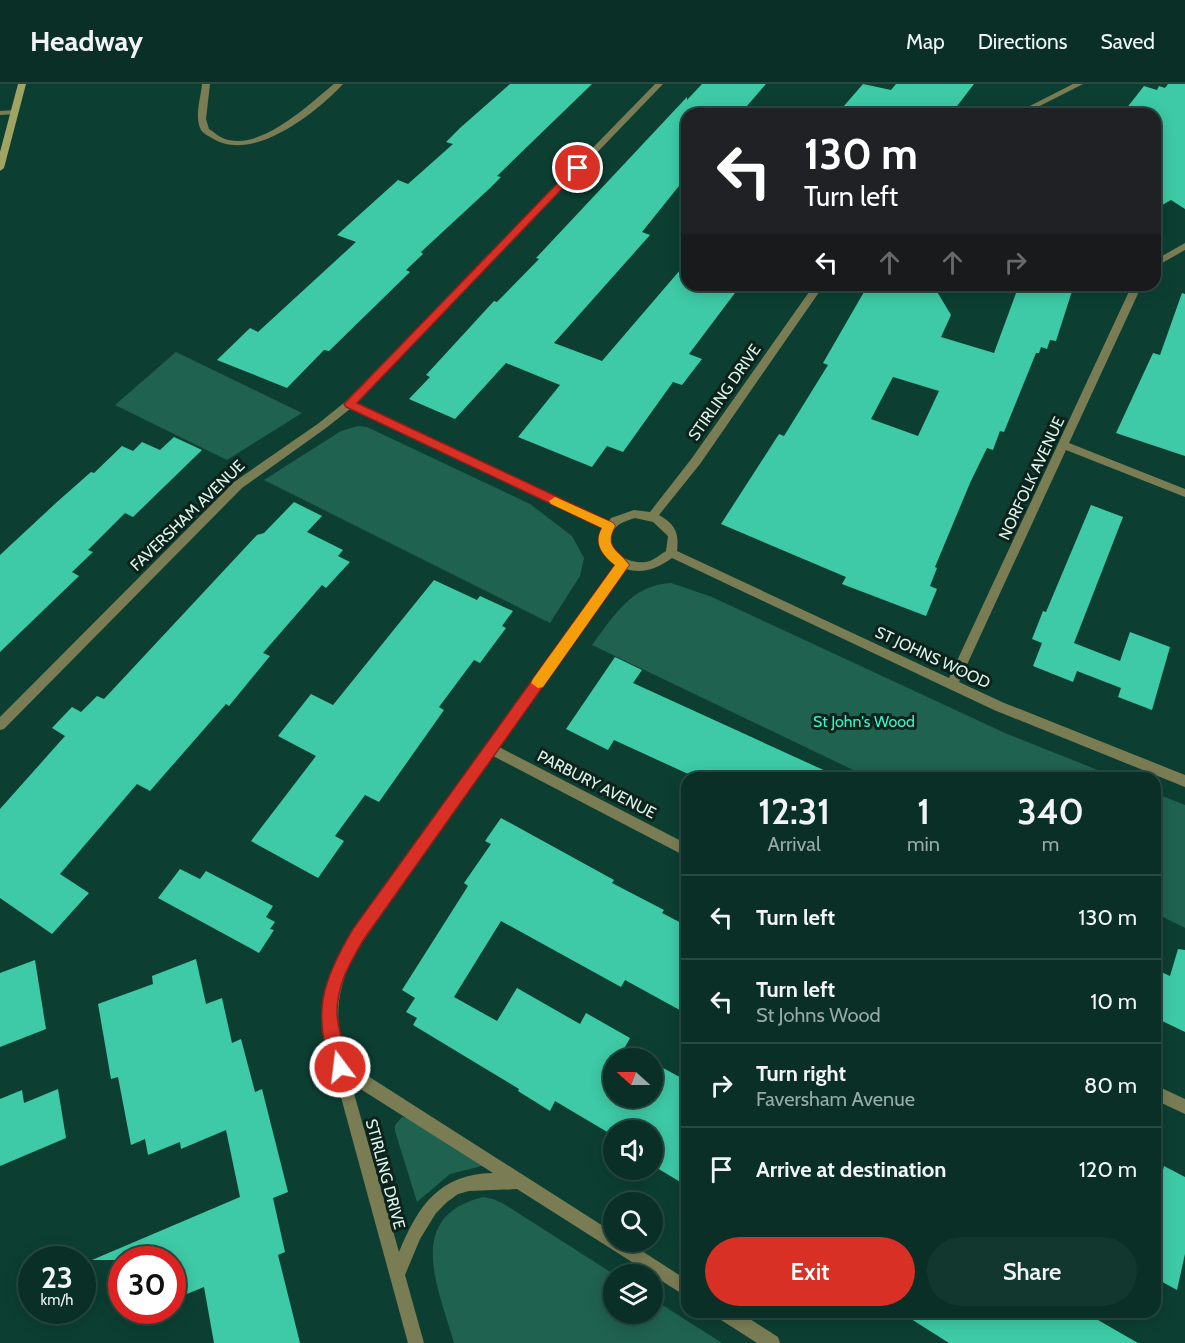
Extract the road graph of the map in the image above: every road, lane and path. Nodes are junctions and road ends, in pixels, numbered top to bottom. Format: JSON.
{"nodes":[{"id":1,"x":22,"y":84,"type":"edge"},
{"id":2,"x":206,"y":84,"type":"edge"},
{"id":3,"x":339,"y":84,"type":"edge"},
{"id":4,"x":659,"y":84,"type":"edge"},
{"id":5,"x":1079,"y":84,"type":"edge"},
{"id":6,"x":1030,"y":108,"type":"edge"},
{"id":7,"x":15,"y":112,"type":"junction"},
{"id":8,"x":0,"y":113,"type":"edge"},
{"id":9,"x":0,"y":168,"type":"edge"},
{"id":10,"x":1185,"y":246,"type":"edge"},
{"id":11,"x":1161,"y":260,"type":"edge"},
{"id":12,"x":815,"y":291,"type":"edge"},
{"id":13,"x":1134,"y":291,"type":"edge"},
{"id":14,"x":350,"y":404,"type":"junction"},
{"id":15,"x":1064,"y":445,"type":"junction"},
{"id":16,"x":1185,"y":493,"type":"edge"},
{"id":17,"x":653,"y":516,"type":"junction"},
{"id":18,"x":609,"y":526,"type":"junction"},
{"id":19,"x":670,"y":553,"type":"junction"},
{"id":20,"x":622,"y":565,"type":"junction"},
{"id":21,"x":952,"y":684,"type":"junction"},
{"id":22,"x":0,"y":725,"type":"edge"},
{"id":23,"x":491,"y":749,"type":"junction"},
{"id":24,"x":1185,"y":781,"type":"edge"},
{"id":25,"x":681,"y":848,"type":"edge"},
{"id":26,"x":340,"y":1067,"type":"junction"},
{"id":27,"x":1161,"y":1095,"type":"edge"},
{"id":28,"x":1185,"y":1107,"type":"edge"},
{"id":29,"x":517,"y":1182,"type":"junction"},
{"id":30,"x":397,"y":1276,"type":"junction"},
{"id":31,"x":681,"y":1285,"type":"edge"},
{"id":32,"x":733,"y":1318,"type":"edge"},
{"id":33,"x":416,"y":1343,"type":"edge"},
{"id":34,"x":772,"y":1343,"type":"edge"}],
"edges":[{"from":1,"to":7,"type":"main road"},
{"from":2,"to":3,"type":"street"},
{"from":4,"to":14,"type":"street","name":"FAVERSHAM AVENUE"},
{"from":5,"to":6,"type":"street"},
{"from":7,"to":8,"type":"street"},
{"from":7,"to":9,"type":"main road"},
{"from":10,"to":11,"type":"street"},
{"from":12,"to":17,"type":"street","name":"STIRLING DRIVE"},
{"from":13,"to":15,"type":"street","name":"NORFOLK AVENUE"},
{"from":14,"to":18,"type":"street"},
{"from":14,"to":22,"type":"street","name":"FAVERSHAM AVENUE"},
{"from":15,"to":16,"type":"street"},
{"from":15,"to":21,"type":"street","name":"NORFOLK AVENUE"},
{"from":17,"to":18,"type":"street"},
{"from":17,"to":19,"type":"street"},
{"from":18,"to":20,"type":"street"},
{"from":19,"to":20,"type":"street"},
{"from":19,"to":21,"type":"street","name":"ST JOHNS WOOD"},
{"from":20,"to":23,"type":"street","name":"STIRLING DRIVE"},
{"from":21,"to":24,"type":"street","name":"ST JOHNS WOOD"},
{"from":23,"to":25,"type":"street","name":"PARBURY AVENUE"},
{"from":23,"to":26,"type":"street","name":"STIRLING DRIVE"},
{"from":26,"to":29,"type":"street"},
{"from":26,"to":30,"type":"street","name":"STIRLING DRIVE"},
{"from":27,"to":28,"type":"street"},
{"from":29,"to":30,"type":"street"},
{"from":29,"to":31,"type":"street"},
{"from":30,"to":33,"type":"street","name":"STIRLING DRIVE"},
{"from":32,"to":34,"type":"street"}]}
